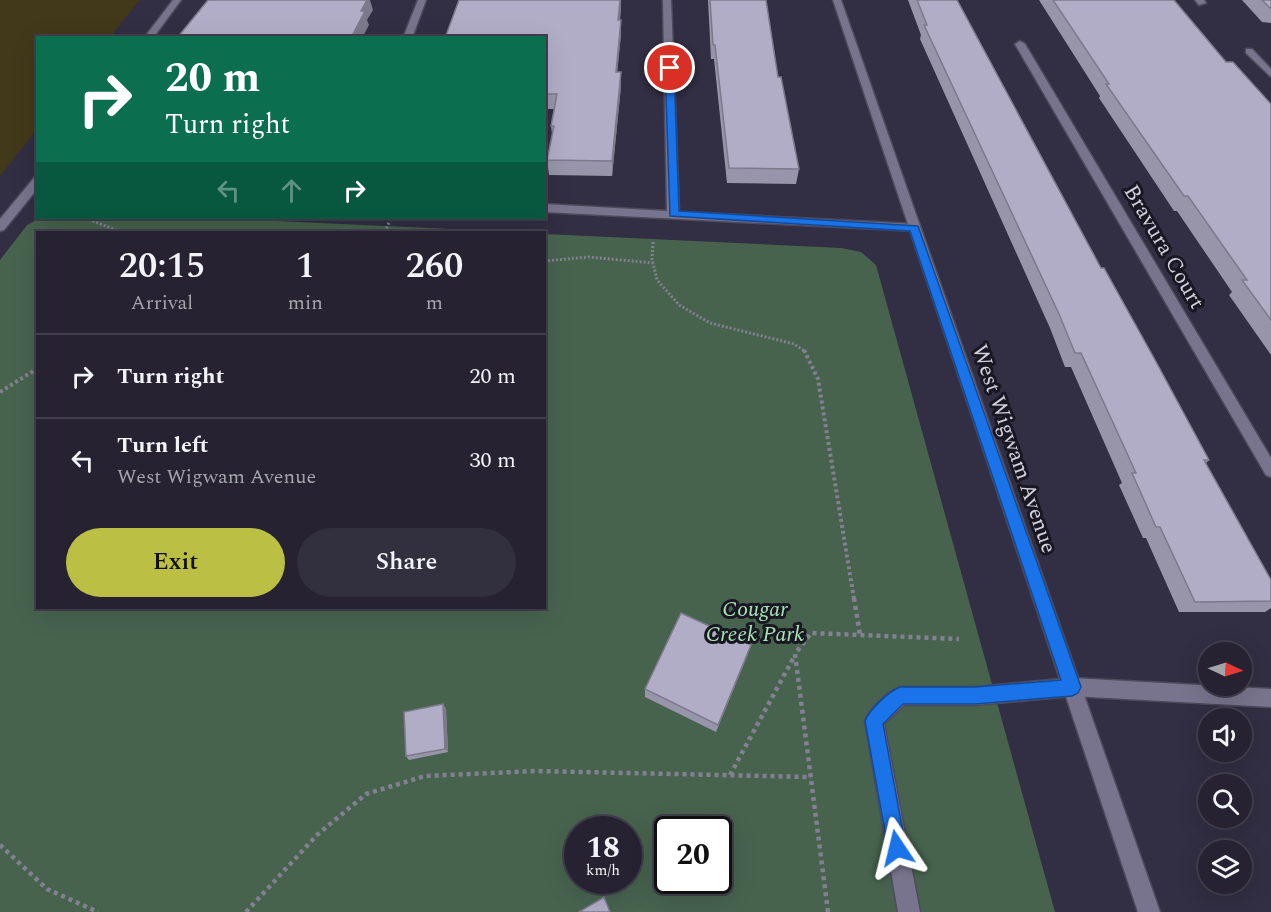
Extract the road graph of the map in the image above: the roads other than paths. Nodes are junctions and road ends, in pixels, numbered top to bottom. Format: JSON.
{"nodes":[{"id":1,"x":177,"y":0,"type":"edge"},
{"id":2,"x":422,"y":0,"type":"edge"},
{"id":3,"x":667,"y":0,"type":"edge"},
{"id":4,"x":837,"y":0,"type":"edge"},
{"id":5,"x":150,"y":36,"type":"edge"},
{"id":6,"x":408,"y":36,"type":"edge"},
{"id":7,"x":1020,"y":44,"type":"dead end"},
{"id":8,"x":1249,"y":51,"type":"dead end"},
{"id":9,"x":1271,"y":74,"type":"edge"},
{"id":10,"x":36,"y":184,"type":"edge"},
{"id":11,"x":546,"y":208,"type":"edge"},
{"id":12,"x":674,"y":214,"type":"junction"},
{"id":13,"x":0,"y":227,"type":"edge"},
{"id":14,"x":914,"y":228,"type":"junction"},
{"id":15,"x":1271,"y":471,"type":"edge"},
{"id":16,"x":1072,"y":687,"type":"junction"},
{"id":17,"x":1271,"y":698,"type":"edge"},
{"id":18,"x":909,"y":912,"type":"edge"},
{"id":19,"x":1149,"y":912,"type":"edge"}],
"edges":[{"from":1,"to":5,"type":"street"},
{"from":2,"to":6,"type":"street"},
{"from":3,"to":12,"type":"street"},
{"from":4,"to":14,"type":"street","name":"West Wigwam Avenue"},
{"from":7,"to":15,"type":"street","name":"Bravura Court"},
{"from":8,"to":9,"type":"street"},
{"from":10,"to":13,"type":"street"},
{"from":11,"to":12,"type":"street"},
{"from":12,"to":14,"type":"street"},
{"from":14,"to":16,"type":"street","name":"West Wigwam Avenue"},
{"from":16,"to":17,"type":"street"},
{"from":16,"to":18,"type":"street"},
{"from":16,"to":19,"type":"street","name":"West Wigwam Avenue"}]}
